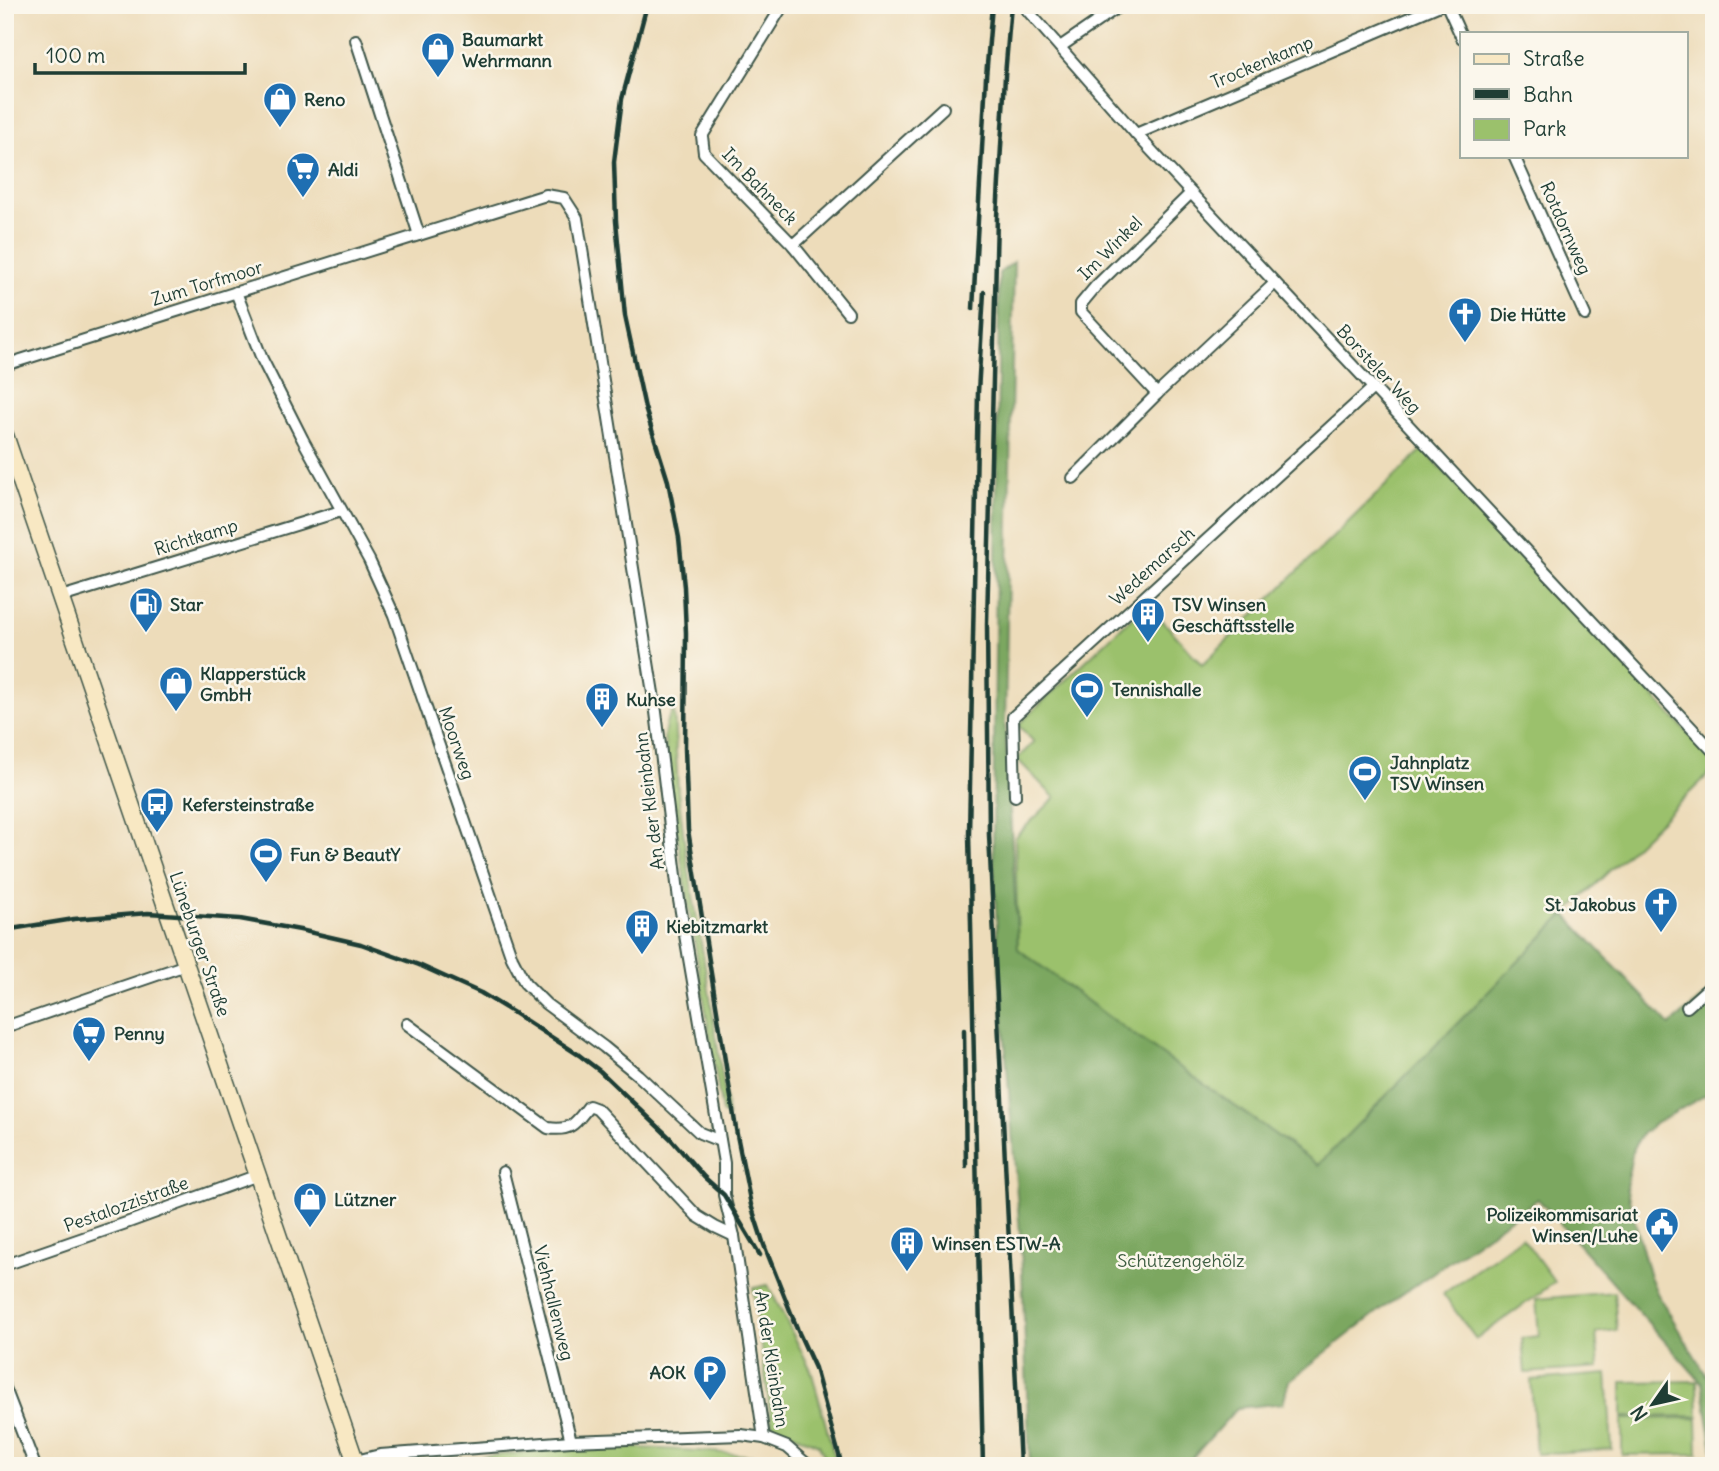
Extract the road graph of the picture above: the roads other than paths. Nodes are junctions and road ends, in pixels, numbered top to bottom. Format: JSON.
{"nodes":[{"id":1,"x":783,"y":5,"type":"edge"},
{"id":2,"x":1025,"y":5,"type":"edge"},
{"id":3,"x":1121,"y":5,"type":"edge"},
{"id":4,"x":1440,"y":5,"type":"edge"},
{"id":5,"x":1447,"y":5,"type":"edge"},
{"id":6,"x":1460,"y":34,"type":"edge"},
{"id":7,"x":356,"y":40,"type":"dead end"},
{"id":8,"x":1060,"y":47,"type":"junction"},
{"id":9,"x":943,"y":108,"type":"dead end"},
{"id":10,"x":1136,"y":134,"type":"junction"},
{"id":11,"x":1515,"y":158,"type":"edge"},
{"id":12,"x":1191,"y":193,"type":"junction"},
{"id":13,"x":564,"y":198,"type":"joint"},
{"id":14,"x":419,"y":235,"type":"junction"},
{"id":15,"x":793,"y":246,"type":"junction"},
{"id":16,"x":1275,"y":283,"type":"junction"},
{"id":17,"x":236,"y":292,"type":"junction"},
{"id":18,"x":848,"y":313,"type":"dead end"},
{"id":19,"x":1585,"y":315,"type":"dead end"},
{"id":20,"x":5,"y":365,"type":"edge"},
{"id":21,"x":1373,"y":388,"type":"junction"},
{"id":22,"x":1157,"y":394,"type":"junction"},
{"id":23,"x":5,"y":435,"type":"edge"},
{"id":24,"x":1073,"y":478,"type":"dead end"},
{"id":25,"x":341,"y":510,"type":"junction"},
{"id":26,"x":61,"y":597,"type":"junction"},
{"id":27,"x":1714,"y":752,"type":"edge"},
{"id":28,"x":1015,"y":796,"type":"dead end"},
{"id":29,"x":186,"y":965,"type":"junction"},
{"id":30,"x":1714,"y":983,"type":"edge"},
{"id":31,"x":1686,"y":1007,"type":"dead end"},
{"id":32,"x":408,"y":1024,"type":"dead end"},
{"id":33,"x":5,"y":1027,"type":"edge"},
{"id":34,"x":720,"y":1141,"type":"junction"},
{"id":35,"x":503,"y":1172,"type":"dead end"},
{"id":36,"x":258,"y":1175,"type":"junction"},
{"id":37,"x":734,"y":1236,"type":"junction"},
{"id":38,"x":5,"y":1265,"type":"edge"},
{"id":39,"x":5,"y":1388,"type":"edge"},
{"id":40,"x":764,"y":1438,"type":"junction"},
{"id":41,"x":571,"y":1441,"type":"junction"},
{"id":42,"x":356,"y":1463,"type":"edge"},
{"id":43,"x":35,"y":1466,"type":"edge"},
{"id":44,"x":809,"y":1466,"type":"edge"}],
"edges":[{"from":1,"to":15,"type":"street","name":"Im Bahneck"},
{"from":2,"to":8,"type":"street","name":"Borsteler Weg"},
{"from":3,"to":8,"type":"street"},
{"from":4,"to":10,"type":"street","name":"Trockenkamp"},
{"from":5,"to":6,"type":"street"},
{"from":7,"to":14,"type":"street"},
{"from":8,"to":10,"type":"street","name":"Borsteler Weg"},
{"from":9,"to":15,"type":"street","name":"Im Bahneck"},
{"from":10,"to":12,"type":"street","name":"Borsteler Weg"},
{"from":11,"to":19,"type":"street","name":"Rotdornweg"},
{"from":12,"to":16,"type":"street","name":"Borsteler Weg"},
{"from":12,"to":22,"type":"street","name":"Im Winkel"},
{"from":13,"to":14,"type":"street","name":"Zum Torfmoor"},
{"from":13,"to":34,"type":"street","name":"An der Kleinbahn"},
{"from":14,"to":17,"type":"street","name":"Zum Torfmoor"},
{"from":15,"to":18,"type":"street","name":"Im Bahneck"},
{"from":16,"to":21,"type":"street","name":"Borsteler Weg"},
{"from":16,"to":22,"type":"street"},
{"from":17,"to":20,"type":"street","name":"Zum Torfmoor"},
{"from":17,"to":25,"type":"street","name":"Moorweg"},
{"from":21,"to":27,"type":"street","name":"Borsteler Weg"},
{"from":21,"to":28,"type":"street","name":"Wedemarsch"},
{"from":22,"to":24,"type":"street"},
{"from":23,"to":26,"type":"main road","name":"Lüneburger Straße"},
{"from":25,"to":26,"type":"street","name":"Richtkamp"},
{"from":25,"to":34,"type":"street","name":"Moorweg"},
{"from":26,"to":29,"type":"main road","name":"Lüneburger Straße"},
{"from":29,"to":33,"type":"street"},
{"from":29,"to":36,"type":"main road","name":"Lüneburger Straße"},
{"from":30,"to":31,"type":"street"},
{"from":32,"to":37,"type":"street"},
{"from":34,"to":37,"type":"street","name":"An der Kleinbahn"},
{"from":35,"to":41,"type":"street","name":"Viehhallenweg"},
{"from":36,"to":38,"type":"street","name":"Pestalozzistraße"},
{"from":36,"to":42,"type":"main road","name":"Lüneburger Straße"},
{"from":37,"to":40,"type":"street","name":"An der Kleinbahn"},
{"from":39,"to":43,"type":"street"},
{"from":40,"to":41,"type":"street"},
{"from":40,"to":44,"type":"street","name":"An der Kleinbahn"},
{"from":41,"to":42,"type":"street"}]}
